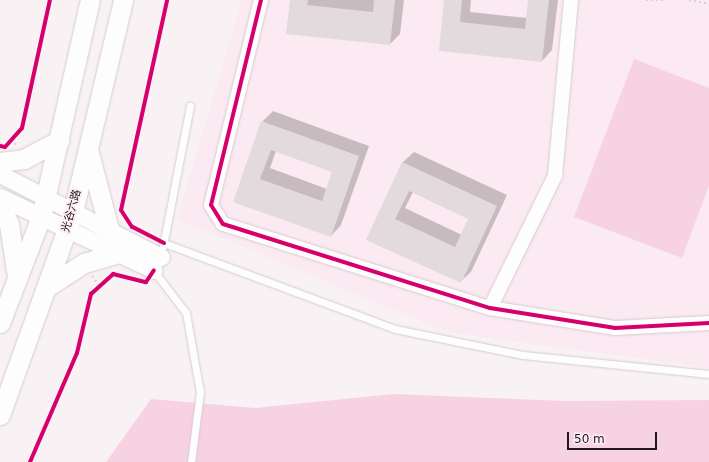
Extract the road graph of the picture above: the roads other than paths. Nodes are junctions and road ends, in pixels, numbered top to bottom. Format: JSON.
{"nodes":[{"id":1,"x":90,"y":0,"type":"edge"},
{"id":2,"x":123,"y":0,"type":"edge"},
{"id":3,"x":262,"y":0,"type":"edge"},
{"id":4,"x":571,"y":0,"type":"edge"},
{"id":5,"x":190,"y":106,"type":"dead end"},
{"id":6,"x":59,"y":140,"type":"junction"},
{"id":7,"x":88,"y":148,"type":"junction"},
{"id":8,"x":0,"y":162,"type":"edge"},
{"id":9,"x":0,"y":174,"type":"edge"},
{"id":10,"x":0,"y":197,"type":"edge"},
{"id":11,"x":46,"y":198,"type":"junction"},
{"id":12,"x":0,"y":202,"type":"edge"},
{"id":13,"x":41,"y":217,"type":"junction"},
{"id":14,"x":71,"y":220,"type":"junction"},
{"id":15,"x":109,"y":229,"type":"junction"},
{"id":16,"x":118,"y":252,"type":"junction"},
{"id":17,"x":159,"y":257,"type":"junction"},
{"id":18,"x":18,"y":278,"type":"junction"},
{"id":19,"x":47,"y":287,"type":"junction"},
{"id":20,"x":490,"y":308,"type":"junction"},
{"id":21,"x":0,"y":323,"type":"edge"},
{"id":22,"x":709,"y":323,"type":"edge"},
{"id":23,"x":709,"y":374,"type":"edge"},
{"id":24,"x":0,"y":415,"type":"edge"},
{"id":25,"x":191,"y":462,"type":"edge"}],
"edges":[{"from":1,"to":6,"type":"main road"},
{"from":2,"to":7,"type":"main road","name":"光谷六路"},
{"from":3,"to":20,"type":"street"},
{"from":4,"to":20,"type":"street"},
{"from":5,"to":17,"type":"lane"},
{"from":6,"to":8,"type":"main road"},
{"from":6,"to":11,"type":"main road"},
{"from":7,"to":14,"type":"main road","name":"光谷六路"},
{"from":7,"to":15,"type":"main road"},
{"from":9,"to":11,"type":"street"},
{"from":10,"to":13,"type":"street"},
{"from":11,"to":13,"type":"main road"},
{"from":11,"to":14,"type":"street"},
{"from":12,"to":18,"type":"main road"},
{"from":13,"to":14,"type":"street"},
{"from":13,"to":18,"type":"main road"},
{"from":14,"to":15,"type":"street"},
{"from":14,"to":16,"type":"street"},
{"from":14,"to":19,"type":"main road","name":"光谷六路"},
{"from":15,"to":17,"type":"street"},
{"from":16,"to":17,"type":"street"},
{"from":16,"to":19,"type":"main road"},
{"from":17,"to":23,"type":"lane"},
{"from":17,"to":25,"type":"lane"},
{"from":18,"to":21,"type":"main road"},
{"from":19,"to":24,"type":"main road","name":"光谷六路"},
{"from":20,"to":22,"type":"street"}]}
